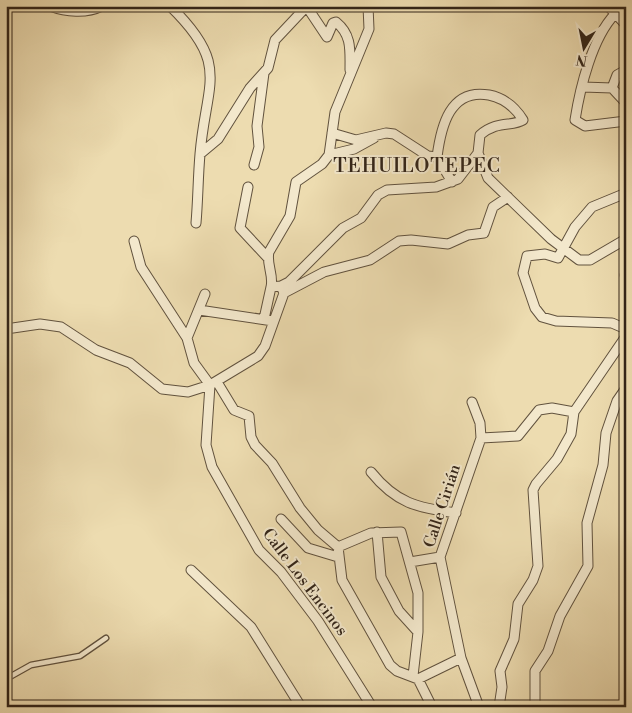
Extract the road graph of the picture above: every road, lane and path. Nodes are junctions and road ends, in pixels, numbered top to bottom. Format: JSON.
{"nodes":[{"id":1,"x":50,"y":6,"type":"edge"},
{"id":2,"x":102,"y":6,"type":"edge"},
{"id":3,"x":170,"y":6,"type":"edge"},
{"id":4,"x":307,"y":6,"type":"edge"},
{"id":5,"x":368,"y":6,"type":"edge"},
{"id":6,"x":608,"y":6,"type":"edge"},
{"id":7,"x":615,"y":14,"type":"junction"},
{"id":8,"x":626,"y":25,"type":"edge"},
{"id":9,"x":626,"y":70,"type":"edge"},
{"id":10,"x":350,"y":71,"type":"junction"},
{"id":11,"x":264,"y":73,"type":"junction"},
{"id":12,"x":583,"y":87,"type":"junction"},
{"id":13,"x":612,"y":88,"type":"junction"},
{"id":14,"x":626,"y":103,"type":"edge"},
{"id":15,"x":626,"y":121,"type":"edge"},
{"id":16,"x":332,"y":132,"type":"junction"},
{"id":17,"x":378,"y":135,"type":"junction"},
{"id":18,"x":478,"y":153,"type":"junction"},
{"id":19,"x":200,"y":154,"type":"junction"},
{"id":20,"x":328,"y":155,"type":"junction"},
{"id":21,"x":437,"y":157,"type":"junction"},
{"id":22,"x":254,"y":165,"type":"dead end"},
{"id":23,"x":452,"y":182,"type":"junction"},
{"id":24,"x":248,"y":187,"type":"dead end"},
{"id":25,"x":626,"y":193,"type":"edge"},
{"id":26,"x":508,"y":197,"type":"junction"},
{"id":27,"x":196,"y":224,"type":"dead end"},
{"id":28,"x":626,"y":239,"type":"edge"},
{"id":29,"x":134,"y":241,"type":"dead end"},
{"id":30,"x":562,"y":248,"type":"junction"},
{"id":31,"x":268,"y":258,"type":"junction"},
{"id":32,"x":271,"y":288,"type":"junction"},
{"id":33,"x":283,"y":290,"type":"junction"},
{"id":34,"x":205,"y":294,"type":"dead end"},
{"id":35,"x":198,"y":310,"type":"junction"},
{"id":36,"x":269,"y":320,"type":"junction"},
{"id":37,"x":6,"y":329,"type":"edge"},
{"id":38,"x":626,"y":329,"type":"edge"},
{"id":39,"x":626,"y":336,"type":"edge"},
{"id":40,"x":187,"y":338,"type":"junction"},
{"id":41,"x":213,"y":384,"type":"junction"},
{"id":42,"x":626,"y":388,"type":"edge"},
{"id":43,"x":472,"y":402,"type":"dead end"},
{"id":44,"x":574,"y":412,"type":"junction"},
{"id":45,"x":481,"y":438,"type":"junction"},
{"id":46,"x":371,"y":472,"type":"dead end"},
{"id":47,"x":456,"y":513,"type":"junction"},
{"id":48,"x":282,"y":519,"type":"dead end"},
{"id":49,"x":377,"y":532,"type":"junction"},
{"id":50,"x":338,"y":546,"type":"junction"},
{"id":51,"x":338,"y":557,"type":"junction"},
{"id":52,"x":440,"y":557,"type":"junction"},
{"id":53,"x":410,"y":562,"type":"junction"},
{"id":54,"x":191,"y":570,"type":"dead end"},
{"id":55,"x":418,"y":632,"type":"junction"},
{"id":56,"x":106,"y":638,"type":"dead end"},
{"id":57,"x":461,"y":658,"type":"junction"},
{"id":58,"x":416,"y":678,"type":"junction"},
{"id":59,"x":6,"y":679,"type":"edge"},
{"id":60,"x":301,"y":707,"type":"edge"},
{"id":61,"x":372,"y":707,"type":"edge"},
{"id":62,"x":432,"y":707,"type":"edge"},
{"id":63,"x":479,"y":707,"type":"edge"},
{"id":64,"x":499,"y":707,"type":"edge"},
{"id":65,"x":535,"y":707,"type":"edge"}],
"edges":[{"from":1,"to":2,"type":"street"},
{"from":3,"to":19,"type":"street"},
{"from":4,"to":10,"type":"street"},
{"from":4,"to":11,"type":"street"},
{"from":5,"to":10,"type":"street"},
{"from":6,"to":7,"type":"street"},
{"from":7,"to":8,"type":"street"},
{"from":7,"to":12,"type":"street"},
{"from":9,"to":13,"type":"street"},
{"from":10,"to":16,"type":"street"},
{"from":11,"to":19,"type":"street"},
{"from":11,"to":22,"type":"street"},
{"from":12,"to":13,"type":"street"},
{"from":12,"to":15,"type":"street"},
{"from":13,"to":14,"type":"street"},
{"from":16,"to":17,"type":"street"},
{"from":16,"to":20,"type":"street"},
{"from":17,"to":20,"type":"street"},
{"from":17,"to":21,"type":"street"},
{"from":18,"to":21,"type":"street"},
{"from":18,"to":23,"type":"street"},
{"from":18,"to":26,"type":"street"},
{"from":19,"to":27,"type":"street"},
{"from":20,"to":31,"type":"street"},
{"from":21,"to":23,"type":"street"},
{"from":23,"to":33,"type":"street"},
{"from":24,"to":31,"type":"street"},
{"from":25,"to":30,"type":"street"},
{"from":26,"to":30,"type":"street"},
{"from":26,"to":33,"type":"street"},
{"from":28,"to":30,"type":"street"},
{"from":29,"to":40,"type":"street"},
{"from":30,"to":38,"type":"street"},
{"from":31,"to":32,"type":"street"},
{"from":32,"to":33,"type":"street"},
{"from":32,"to":36,"type":"street"},
{"from":33,"to":36,"type":"street"},
{"from":34,"to":35,"type":"street"},
{"from":35,"to":36,"type":"street"},
{"from":35,"to":40,"type":"street"},
{"from":36,"to":41,"type":"street"},
{"from":37,"to":41,"type":"street"},
{"from":39,"to":44,"type":"street"},
{"from":40,"to":41,"type":"street"},
{"from":41,"to":50,"type":"street"},
{"from":41,"to":61,"type":"street","name":"Calle Los Encinos"},
{"from":42,"to":65,"type":"street"},
{"from":43,"to":45,"type":"street","name":"Calle Cirián"},
{"from":44,"to":45,"type":"street"},
{"from":44,"to":64,"type":"street"},
{"from":45,"to":47,"type":"street","name":"Calle Cirián"},
{"from":46,"to":47,"type":"street"},
{"from":47,"to":52,"type":"street","name":"Calle Cirián"},
{"from":48,"to":51,"type":"street"},
{"from":49,"to":50,"type":"street"},
{"from":49,"to":53,"type":"street"},
{"from":49,"to":55,"type":"street"},
{"from":50,"to":51,"type":"street"},
{"from":51,"to":58,"type":"street"},
{"from":52,"to":53,"type":"street"},
{"from":52,"to":57,"type":"street","name":"Calle Cirián"},
{"from":53,"to":55,"type":"street"},
{"from":54,"to":60,"type":"street"},
{"from":55,"to":58,"type":"street"},
{"from":56,"to":59,"type":"lane"},
{"from":57,"to":58,"type":"street"},
{"from":57,"to":63,"type":"street","name":"Calle Cirián"},
{"from":58,"to":62,"type":"street"}]}
